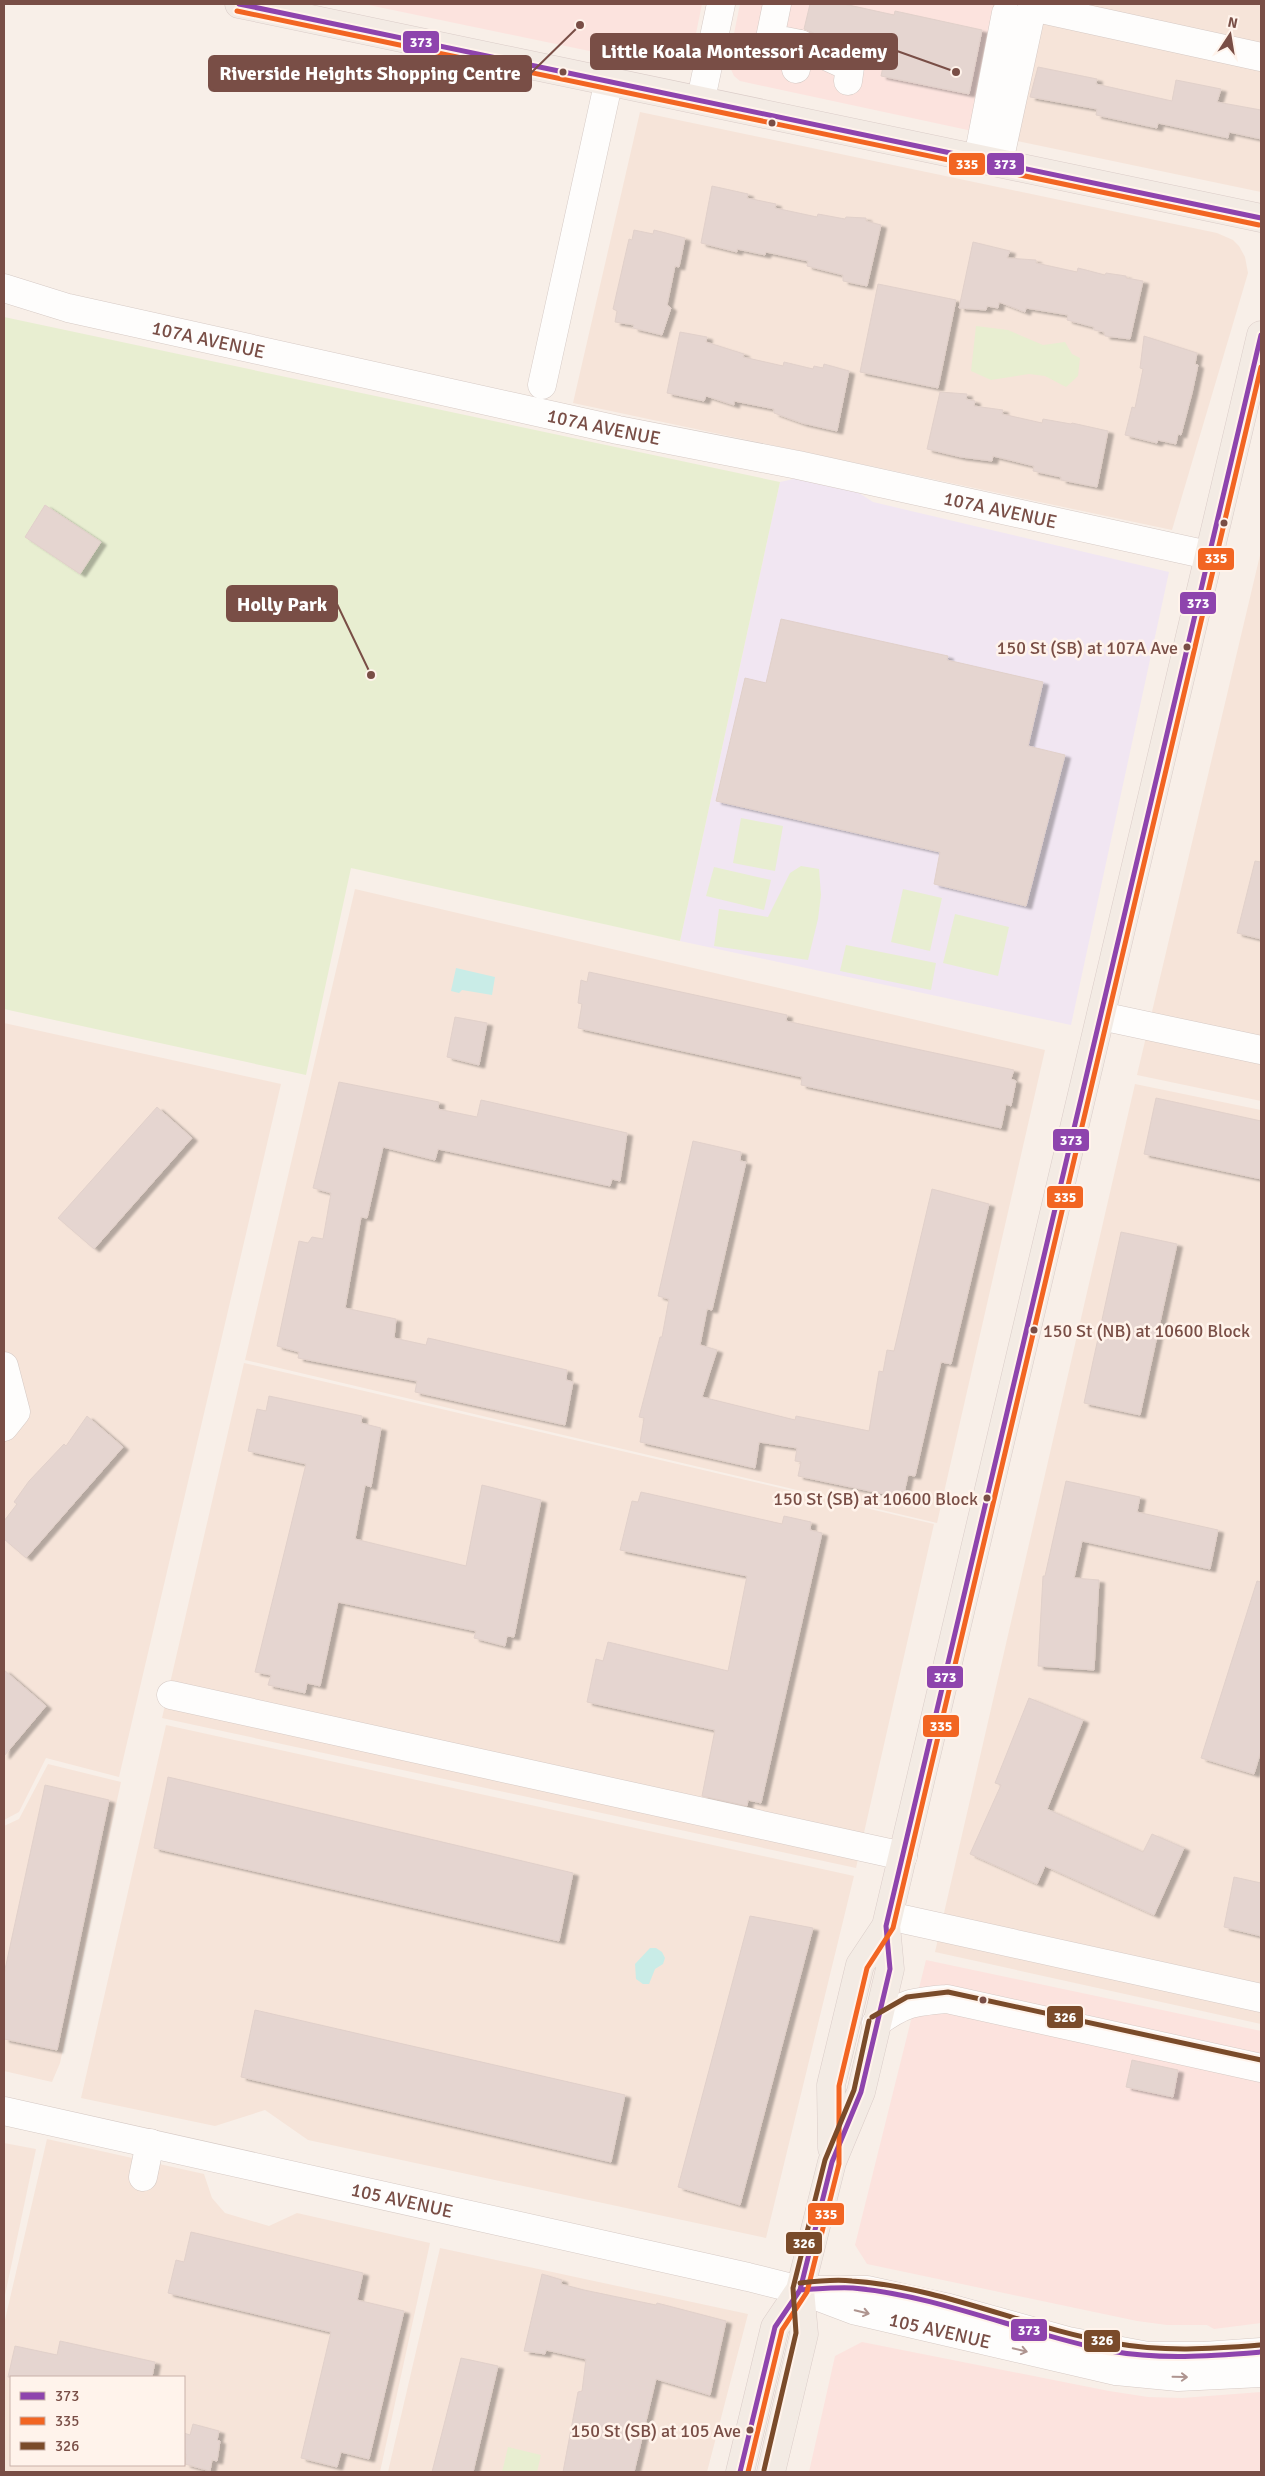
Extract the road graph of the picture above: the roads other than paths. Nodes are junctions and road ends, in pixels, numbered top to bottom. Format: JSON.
{"nodes":[{"id":1,"x":239,"y":4,"type":"edge"},
{"id":2,"x":721,"y":4,"type":"edge"},
{"id":3,"x":1032,"y":5,"type":"edge"},
{"id":4,"x":782,"y":7,"type":"edge"},
{"id":5,"x":1006,"y":13,"type":"dead end"},
{"id":6,"x":1261,"y":57,"type":"edge"},
{"id":7,"x":609,"y":80,"type":"junction"},
{"id":8,"x":848,"y":81,"type":"dead end"},
{"id":9,"x":701,"y":99,"type":"junction"},
{"id":10,"x":988,"y":160,"type":"junction"},
{"id":11,"x":1261,"y":218,"type":"edge"},
{"id":12,"x":4,"y":288,"type":"edge"},
{"id":13,"x":1261,"y":335,"type":"edge"},
{"id":14,"x":542,"y":385,"type":"dead end"},
{"id":15,"x":1208,"y":555,"type":"junction"},
{"id":16,"x":1101,"y":1016,"type":"junction"},
{"id":17,"x":1261,"y":1050,"type":"edge"},
{"id":18,"x":4,"y":1366,"type":"edge"},
{"id":19,"x":4,"y":1427,"type":"edge"},
{"id":20,"x":171,"y":1695,"type":"dead end"},
{"id":21,"x":903,"y":1856,"type":"junction"},
{"id":22,"x":887,"y":1921,"type":"junction"},
{"id":23,"x":1261,"y":1998,"type":"edge"},
{"id":24,"x":876,"y":2023,"type":"junction"},
{"id":25,"x":1261,"y":2068,"type":"edge"},
{"id":26,"x":4,"y":2111,"type":"edge"},
{"id":27,"x":150,"y":2143,"type":"junction"},
{"id":28,"x":832,"y":2162,"type":"junction"},
{"id":29,"x":143,"y":2177,"type":"dead end"},
{"id":30,"x":800,"y":2290,"type":"junction"},
{"id":31,"x":1261,"y":2352,"type":"edge"},
{"id":32,"x":1261,"y":2373,"type":"edge"},
{"id":33,"x":740,"y":2472,"type":"edge"},
{"id":34,"x":771,"y":2472,"type":"edge"}],
"edges":[{"from":1,"to":7,"type":"main road"},
{"from":2,"to":9,"type":"street"},
{"from":3,"to":6,"type":"street"},
{"from":3,"to":10,"type":"street"},
{"from":4,"to":8,"type":"street"},
{"from":5,"to":10,"type":"street"},
{"from":7,"to":9,"type":"main road"},
{"from":7,"to":14,"type":"street"},
{"from":9,"to":10,"type":"main road"},
{"from":10,"to":11,"type":"main road"},
{"from":12,"to":15,"type":"street","name":"107A AVENUE"},
{"from":13,"to":15,"type":"main road"},
{"from":15,"to":16,"type":"main road"},
{"from":16,"to":17,"type":"street"},
{"from":16,"to":21,"type":"main road"},
{"from":18,"to":19,"type":"street"},
{"from":20,"to":21,"type":"street"},
{"from":21,"to":22,"type":"main road"},
{"from":22,"to":23,"type":"street"},
{"from":22,"to":24,"type":"main road"},
{"from":22,"to":28,"type":"main road"},
{"from":24,"to":25,"type":"street"},
{"from":24,"to":28,"type":"main road"},
{"from":26,"to":27,"type":"street","name":"105 AVENUE"},
{"from":27,"to":29,"type":"street"},
{"from":27,"to":30,"type":"street","name":"105 AVENUE"},
{"from":28,"to":30,"type":"main road"},
{"from":30,"to":31,"type":"street","name":"105 AVENUE"},
{"from":30,"to":32,"type":"street","name":"105 AVENUE","one_way":true},
{"from":30,"to":33,"type":"main road"},
{"from":30,"to":34,"type":"main road"}]}
